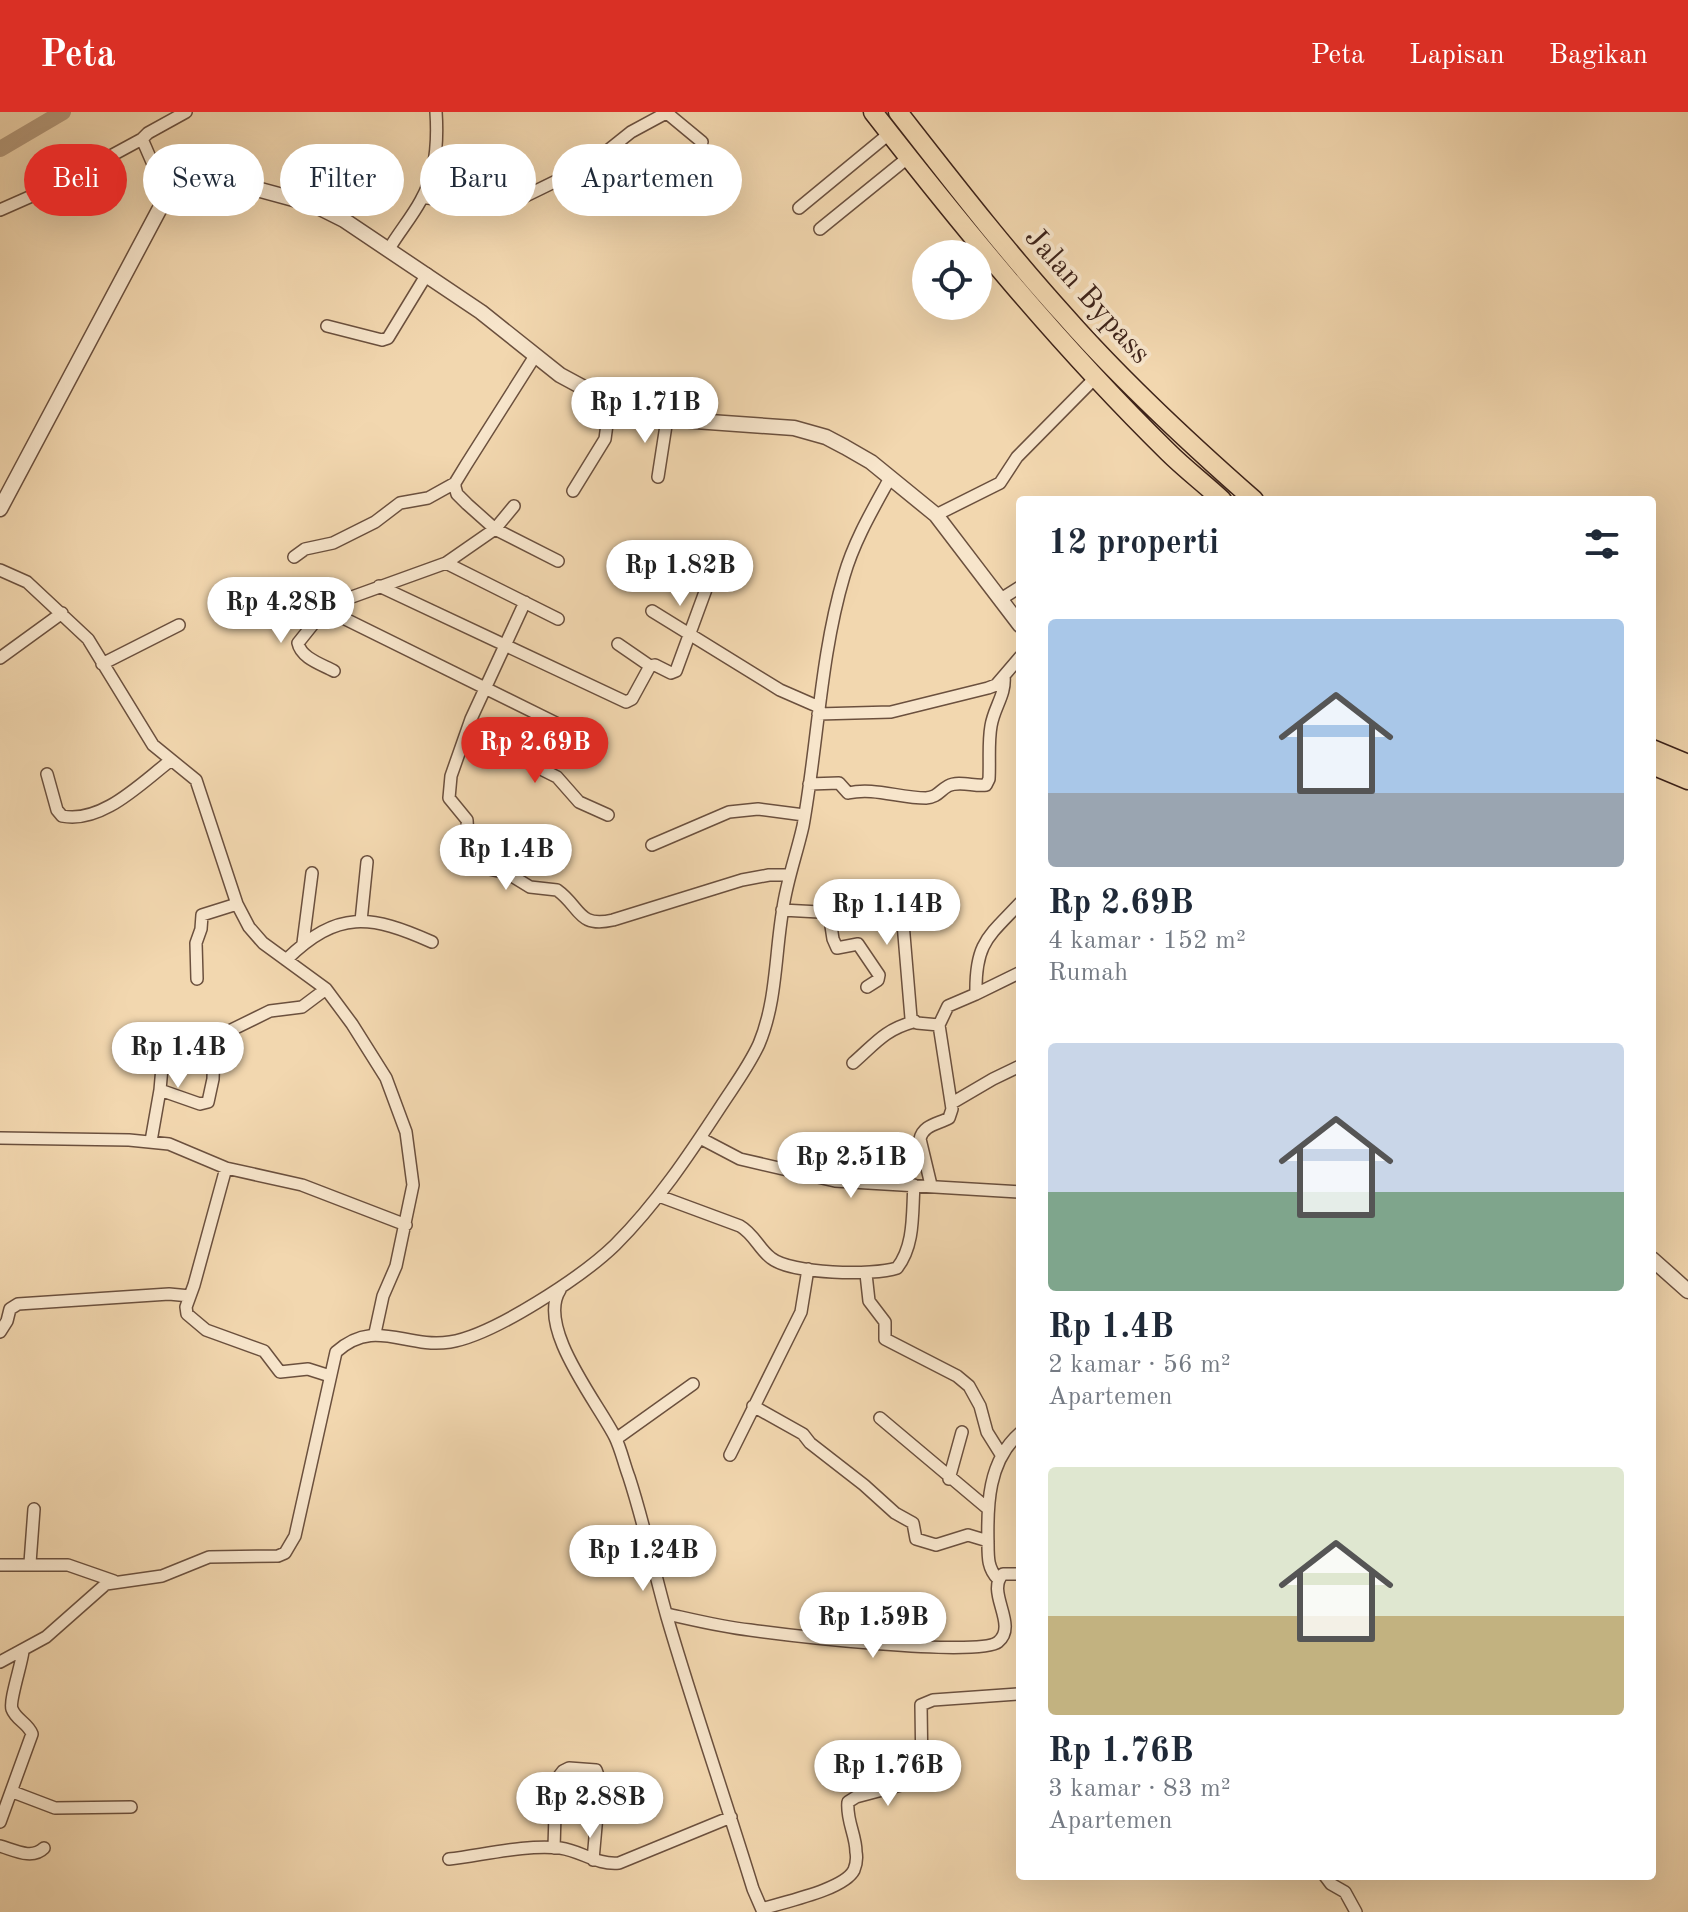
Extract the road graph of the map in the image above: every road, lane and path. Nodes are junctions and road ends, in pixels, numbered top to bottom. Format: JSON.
{"nodes":[{"id":1,"x":186,"y":112,"type":"edge"},
{"id":2,"x":436,"y":112,"type":"edge"},
{"id":3,"x":668,"y":112,"type":"edge"},
{"id":4,"x":873,"y":112,"type":"edge"},
{"id":5,"x":898,"y":112,"type":"edge"},
{"id":6,"x":890,"y":133,"type":"junction"},
{"id":7,"x":142,"y":139,"type":"junction"},
{"id":8,"x":702,"y":142,"type":"dead end"},
{"id":9,"x":144,"y":144,"type":"edge"},
{"id":10,"x":435,"y":144,"type":"edge"},
{"id":11,"x":910,"y":156,"type":"junction"},
{"id":12,"x":264,"y":189,"type":"edge"},
{"id":13,"x":536,"y":191,"type":"edge"},
{"id":14,"x":420,"y":202,"type":"edge"},
{"id":15,"x":799,"y":208,"type":"dead end"},
{"id":16,"x":0,"y":210,"type":"edge"},
{"id":17,"x":156,"y":216,"type":"edge"},
{"id":18,"x":820,"y":229,"type":"dead end"},
{"id":19,"x":389,"y":249,"type":"junction"},
{"id":20,"x":1004,"y":261,"type":"junction"},
{"id":21,"x":427,"y":274,"type":"junction"},
{"id":22,"x":327,"y":326,"type":"dead end"},
{"id":23,"x":535,"y":356,"type":"junction"},
{"id":24,"x":1095,"y":378,"type":"junction"},
{"id":25,"x":610,"y":402,"type":"junction"},
{"id":26,"x":667,"y":419,"type":"junction"},
{"id":27,"x":658,"y":477,"type":"dead end"},
{"id":28,"x":890,"y":478,"type":"junction"},
{"id":29,"x":455,"y":483,"type":"junction"},
{"id":30,"x":573,"y":491,"type":"dead end"},
{"id":31,"x":1217,"y":496,"type":"edge"},
{"id":32,"x":1250,"y":496,"type":"edge"},
{"id":33,"x":514,"y":506,"type":"dead end"},
{"id":34,"x":0,"y":509,"type":"edge"},
{"id":35,"x":936,"y":515,"type":"junction"},
{"id":36,"x":495,"y":529,"type":"junction"},
{"id":37,"x":294,"y":557,"type":"dead end"},
{"id":38,"x":558,"y":561,"type":"dead end"},
{"id":39,"x":446,"y":563,"type":"junction"},
{"id":40,"x":0,"y":570,"type":"edge"},
{"id":41,"x":709,"y":581,"type":"dead end"},
{"id":42,"x":379,"y":586,"type":"junction"},
{"id":43,"x":1016,"y":590,"type":"edge"},
{"id":44,"x":1001,"y":599,"type":"junction"},
{"id":45,"x":525,"y":602,"type":"junction"},
{"id":46,"x":327,"y":610,"type":"junction"},
{"id":47,"x":652,"y":611,"type":"dead end"},
{"id":48,"x":62,"y":613,"type":"junction"},
{"id":49,"x":558,"y":619,"type":"dead end"},
{"id":50,"x":1016,"y":620,"type":"edge"},
{"id":51,"x":179,"y":625,"type":"dead end"},
{"id":52,"x":690,"y":635,"type":"junction"},
{"id":53,"x":618,"y":644,"type":"dead end"},
{"id":54,"x":505,"y":647,"type":"junction"},
{"id":55,"x":0,"y":658,"type":"edge"},
{"id":56,"x":1016,"y":662,"type":"edge"},
{"id":57,"x":102,"y":664,"type":"junction"},
{"id":58,"x":650,"y":666,"type":"junction"},
{"id":59,"x":334,"y":671,"type":"dead end"},
{"id":60,"x":1004,"y":676,"type":"junction"},
{"id":61,"x":487,"y":687,"type":"junction"},
{"id":62,"x":818,"y":711,"type":"junction"},
{"id":63,"x":467,"y":732,"type":"junction"},
{"id":64,"x":576,"y":733,"type":"dead end"},
{"id":65,"x":1656,"y":751,"type":"edge"},
{"id":66,"x":170,"y":761,"type":"junction"},
{"id":67,"x":1688,"y":764,"type":"edge"},
{"id":68,"x":1656,"y":767,"type":"edge"},
{"id":69,"x":47,"y":774,"type":"dead end"},
{"id":70,"x":1688,"y":780,"type":"edge"},
{"id":71,"x":809,"y":784,"type":"junction"},
{"id":72,"x":608,"y":815,"type":"dead end"},
{"id":73,"x":804,"y":815,"type":"junction"},
{"id":74,"x":652,"y":845,"type":"dead end"},
{"id":75,"x":367,"y":862,"type":"dead end"},
{"id":76,"x":312,"y":873,"type":"dead end"},
{"id":77,"x":790,"y":875,"type":"junction"},
{"id":78,"x":237,"y":904,"type":"junction"},
{"id":79,"x":1016,"y":907,"type":"edge"},
{"id":80,"x":782,"y":910,"type":"junction"},
{"id":81,"x":829,"y":913,"type":"junction"},
{"id":82,"x":361,"y":921,"type":"junction"},
{"id":83,"x":432,"y":942,"type":"dead end"},
{"id":84,"x":303,"y":943,"type":"junction"},
{"id":85,"x":286,"y":960,"type":"junction"},
{"id":86,"x":1016,"y":974,"type":"edge"},
{"id":87,"x":197,"y":979,"type":"dead end"},
{"id":88,"x":867,"y":987,"type":"dead end"},
{"id":89,"x":326,"y":989,"type":"junction"},
{"id":90,"x":976,"y":994,"type":"junction"},
{"id":91,"x":913,"y":1022,"type":"junction"},
{"id":92,"x":939,"y":1025,"type":"junction"},
{"id":93,"x":165,"y":1033,"type":"dead end"},
{"id":94,"x":853,"y":1063,"type":"dead end"},
{"id":95,"x":1016,"y":1068,"type":"edge"},
{"id":96,"x":160,"y":1090,"type":"junction"},
{"id":97,"x":952,"y":1103,"type":"junction"},
{"id":98,"x":0,"y":1138,"type":"edge"},
{"id":99,"x":700,"y":1138,"type":"junction"},
{"id":100,"x":151,"y":1141,"type":"junction"},
{"id":101,"x":226,"y":1168,"type":"junction"},
{"id":102,"x":914,"y":1185,"type":"junction"},
{"id":103,"x":931,"y":1185,"type":"junction"},
{"id":104,"x":1016,"y":1192,"type":"edge"},
{"id":105,"x":659,"y":1196,"type":"junction"},
{"id":106,"x":406,"y":1225,"type":"junction"},
{"id":107,"x":1656,"y":1263,"type":"edge"},
{"id":108,"x":808,"y":1269,"type":"junction"},
{"id":109,"x":866,"y":1274,"type":"junction"},
{"id":110,"x":563,"y":1287,"type":"junction"},
{"id":111,"x":1688,"y":1291,"type":"edge"},
{"id":112,"x":190,"y":1296,"type":"junction"},
{"id":113,"x":0,"y":1332,"type":"edge"},
{"id":114,"x":375,"y":1333,"type":"junction"},
{"id":115,"x":330,"y":1376,"type":"junction"},
{"id":116,"x":693,"y":1384,"type":"dead end"},
{"id":117,"x":753,"y":1406,"type":"junction"},
{"id":118,"x":880,"y":1418,"type":"dead end"},
{"id":119,"x":962,"y":1432,"type":"dead end"},
{"id":120,"x":1016,"y":1436,"type":"edge"},
{"id":121,"x":616,"y":1439,"type":"junction"},
{"id":122,"x":730,"y":1455,"type":"dead end"},
{"id":123,"x":1002,"y":1456,"type":"junction"},
{"id":124,"x":949,"y":1479,"type":"junction"},
{"id":125,"x":987,"y":1508,"type":"junction"},
{"id":126,"x":34,"y":1509,"type":"dead end"},
{"id":127,"x":988,"y":1541,"type":"junction"},
{"id":128,"x":30,"y":1563,"type":"junction"},
{"id":129,"x":0,"y":1565,"type":"edge"},
{"id":130,"x":1016,"y":1574,"type":"edge"},
{"id":131,"x":998,"y":1579,"type":"junction"},
{"id":132,"x":114,"y":1581,"type":"junction"},
{"id":133,"x":667,"y":1614,"type":"junction"},
{"id":134,"x":23,"y":1651,"type":"junction"},
{"id":135,"x":0,"y":1662,"type":"edge"},
{"id":136,"x":1016,"y":1694,"type":"edge"},
{"id":137,"x":13,"y":1792,"type":"junction"},
{"id":138,"x":131,"y":1807,"type":"dead end"},
{"id":139,"x":731,"y":1817,"type":"junction"},
{"id":140,"x":0,"y":1822,"type":"edge"},
{"id":141,"x":0,"y":1846,"type":"edge"},
{"id":142,"x":44,"y":1848,"type":"dead end"},
{"id":143,"x":554,"y":1848,"type":"junction"},
{"id":144,"x":449,"y":1859,"type":"dead end"},
{"id":145,"x":593,"y":1860,"type":"junction"},
{"id":146,"x":1328,"y":1880,"type":"edge"},
{"id":147,"x":763,"y":1910,"type":"edge"},
{"id":148,"x":1356,"y":1912,"type":"edge"}],
"edges":[{"from":1,"to":7,"type":"street"},
{"from":2,"to":10,"type":"street"},
{"from":3,"to":8,"type":"street"},
{"from":3,"to":13,"type":"street"},
{"from":4,"to":6,"type":"highway","name":"Jalan Bypass"},
{"from":5,"to":20,"type":"highway","name":"Jalan Bypass"},
{"from":6,"to":11,"type":"highway","name":"Jalan Bypass"},
{"from":6,"to":15,"type":"street"},
{"from":7,"to":9,"type":"street"},
{"from":7,"to":16,"type":"street"},
{"from":11,"to":18,"type":"street"},
{"from":11,"to":20,"type":"highway","name":"Jalan Bypass"},
{"from":12,"to":19,"type":"street"},
{"from":14,"to":19,"type":"street"},
{"from":17,"to":34,"type":"street"},
{"from":19,"to":21,"type":"street"},
{"from":20,"to":24,"type":"highway","name":"Jalan Bypass"},
{"from":20,"to":32,"type":"highway","name":"Jalan Bypass"},
{"from":21,"to":22,"type":"street"},
{"from":21,"to":23,"type":"street"},
{"from":23,"to":25,"type":"street"},
{"from":23,"to":29,"type":"street"},
{"from":24,"to":31,"type":"highway","name":"Jalan Bypass"},
{"from":24,"to":35,"type":"street"},
{"from":25,"to":26,"type":"street"},
{"from":25,"to":30,"type":"street"},
{"from":26,"to":27,"type":"street"},
{"from":26,"to":28,"type":"street"},
{"from":28,"to":35,"type":"street"},
{"from":28,"to":62,"type":"street"},
{"from":29,"to":36,"type":"street"},
{"from":29,"to":37,"type":"street"},
{"from":33,"to":36,"type":"street"},
{"from":35,"to":44,"type":"street"},
{"from":36,"to":38,"type":"street"},
{"from":36,"to":39,"type":"street"},
{"from":39,"to":42,"type":"street"},
{"from":39,"to":45,"type":"street"},
{"from":40,"to":48,"type":"street"},
{"from":41,"to":52,"type":"street"},
{"from":42,"to":46,"type":"street"},
{"from":42,"to":54,"type":"street"},
{"from":43,"to":44,"type":"street"},
{"from":44,"to":50,"type":"street"},
{"from":45,"to":49,"type":"street"},
{"from":45,"to":54,"type":"street"},
{"from":46,"to":59,"type":"street"},
{"from":46,"to":61,"type":"street"},
{"from":47,"to":52,"type":"street"},
{"from":48,"to":55,"type":"street"},
{"from":48,"to":57,"type":"street"},
{"from":51,"to":57,"type":"street"},
{"from":52,"to":58,"type":"street"},
{"from":52,"to":62,"type":"street"},
{"from":53,"to":58,"type":"street"},
{"from":54,"to":58,"type":"street"},
{"from":54,"to":61,"type":"street"},
{"from":56,"to":60,"type":"street"},
{"from":57,"to":66,"type":"street"},
{"from":60,"to":62,"type":"street"},
{"from":60,"to":71,"type":"street"},
{"from":61,"to":63,"type":"street"},
{"from":61,"to":64,"type":"street"},
{"from":62,"to":71,"type":"street"},
{"from":63,"to":72,"type":"street"},
{"from":63,"to":77,"type":"street"},
{"from":65,"to":67,"type":"highway"},
{"from":66,"to":69,"type":"street"},
{"from":66,"to":78,"type":"street"},
{"from":68,"to":70,"type":"highway"},
{"from":71,"to":73,"type":"street"},
{"from":73,"to":74,"type":"street"},
{"from":73,"to":77,"type":"street"},
{"from":75,"to":82,"type":"street"},
{"from":76,"to":84,"type":"street"},
{"from":77,"to":80,"type":"street"},
{"from":78,"to":85,"type":"street"},
{"from":78,"to":87,"type":"street"},
{"from":79,"to":90,"type":"street"},
{"from":80,"to":81,"type":"street"},
{"from":80,"to":99,"type":"street"},
{"from":81,"to":88,"type":"street"},
{"from":81,"to":91,"type":"street"},
{"from":82,"to":83,"type":"street"},
{"from":82,"to":84,"type":"street"},
{"from":84,"to":85,"type":"street"},
{"from":85,"to":89,"type":"street"},
{"from":86,"to":90,"type":"street"},
{"from":89,"to":96,"type":"street"},
{"from":89,"to":106,"type":"street"},
{"from":90,"to":92,"type":"street"},
{"from":91,"to":92,"type":"street"},
{"from":91,"to":94,"type":"street"},
{"from":92,"to":97,"type":"street"},
{"from":93,"to":96,"type":"street"},
{"from":95,"to":97,"type":"street"},
{"from":96,"to":100,"type":"street"},
{"from":97,"to":103,"type":"street"},
{"from":98,"to":100,"type":"street"},
{"from":99,"to":102,"type":"street"},
{"from":99,"to":105,"type":"street"},
{"from":100,"to":101,"type":"street"},
{"from":101,"to":106,"type":"street"},
{"from":101,"to":112,"type":"street"},
{"from":102,"to":103,"type":"street"},
{"from":102,"to":109,"type":"street"},
{"from":103,"to":104,"type":"street"},
{"from":105,"to":108,"type":"street"},
{"from":105,"to":110,"type":"street"},
{"from":106,"to":114,"type":"street"},
{"from":107,"to":111,"type":"street"},
{"from":108,"to":109,"type":"street"},
{"from":108,"to":117,"type":"street"},
{"from":109,"to":123,"type":"street"},
{"from":110,"to":114,"type":"street"},
{"from":110,"to":121,"type":"street"},
{"from":112,"to":113,"type":"street"},
{"from":112,"to":115,"type":"street"},
{"from":114,"to":115,"type":"street"},
{"from":115,"to":132,"type":"street"},
{"from":116,"to":121,"type":"street"},
{"from":117,"to":122,"type":"street"},
{"from":117,"to":127,"type":"street"},
{"from":118,"to":124,"type":"street"},
{"from":119,"to":124,"type":"street"},
{"from":120,"to":123,"type":"street"},
{"from":121,"to":133,"type":"street"},
{"from":123,"to":125,"type":"street"},
{"from":124,"to":125,"type":"street"},
{"from":125,"to":127,"type":"street"},
{"from":126,"to":128,"type":"street"},
{"from":127,"to":131,"type":"street"},
{"from":128,"to":129,"type":"street"},
{"from":128,"to":132,"type":"street"},
{"from":130,"to":131,"type":"street"},
{"from":131,"to":133,"type":"street"},
{"from":132,"to":134,"type":"street"},
{"from":133,"to":139,"type":"street"},
{"from":134,"to":135,"type":"street"},
{"from":134,"to":137,"type":"street"},
{"from":136,"to":147,"type":"street"},
{"from":137,"to":138,"type":"street"},
{"from":137,"to":140,"type":"street"},
{"from":139,"to":145,"type":"street"},
{"from":139,"to":147,"type":"street"},
{"from":141,"to":142,"type":"street"},
{"from":143,"to":144,"type":"street"},
{"from":143,"to":145,"type":"street"},
{"from":143,"to":145,"type":"street"},
{"from":146,"to":148,"type":"street"}]}
